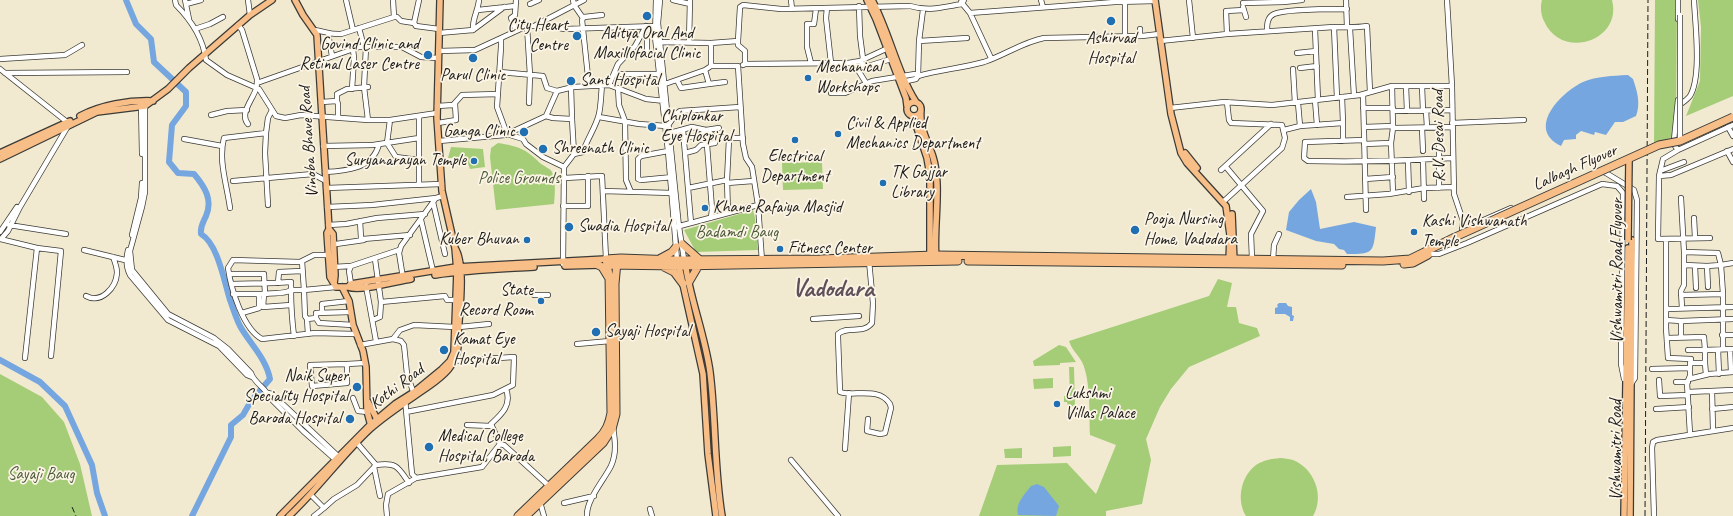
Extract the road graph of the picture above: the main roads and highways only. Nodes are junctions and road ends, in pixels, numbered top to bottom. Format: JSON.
{"nodes":[{"id":1,"x":272,"y":0,"type":"edge"},
{"id":2,"x":295,"y":0,"type":"edge"},
{"id":3,"x":440,"y":0,"type":"edge"},
{"id":4,"x":866,"y":0,"type":"edge"},
{"id":5,"x":1155,"y":1,"type":"edge"},
{"id":6,"x":872,"y":2,"type":"edge"},
{"id":7,"x":902,"y":79,"type":"junction"},
{"id":8,"x":916,"y":102,"type":"junction"},
{"id":9,"x":907,"y":106,"type":"junction"},
{"id":10,"x":921,"y":110,"type":"junction"},
{"id":11,"x":913,"y":116,"type":"junction"},
{"id":12,"x":1733,"y":117,"type":"edge"},
{"id":13,"x":64,"y":124,"type":"junction"},
{"id":14,"x":1731,"y":125,"type":"edge"},
{"id":15,"x":0,"y":154,"type":"edge"},
{"id":16,"x":0,"y":159,"type":"edge"},
{"id":17,"x":1631,"y":161,"type":"junction"},
{"id":18,"x":329,"y":227,"type":"junction"},
{"id":19,"x":1430,"y":251,"type":"junction"},
{"id":20,"x":661,"y":258,"type":"junction"},
{"id":21,"x":933,"y":258,"type":"junction"},
{"id":22,"x":607,"y":262,"type":"junction"},
{"id":23,"x":617,"y":262,"type":"junction"},
{"id":24,"x":699,"y":262,"type":"junction"},
{"id":25,"x":1232,"y":262,"type":"junction"},
{"id":26,"x":681,"y":263,"type":"junction"},
{"id":27,"x":563,"y":264,"type":"junction"},
{"id":28,"x":596,"y":264,"type":"junction"},
{"id":29,"x":658,"y":266,"type":"junction"},
{"id":30,"x":332,"y":267,"type":"junction"},
{"id":31,"x":459,"y":269,"type":"junction"},
{"id":32,"x":403,"y":278,"type":"junction"},
{"id":33,"x":610,"y":283,"type":"junction"},
{"id":34,"x":686,"y":283,"type":"junction"},
{"id":35,"x":343,"y":286,"type":"junction"},
{"id":36,"x":457,"y":327,"type":"junction"},
{"id":37,"x":1628,"y":384,"type":"junction"},
{"id":38,"x":367,"y":400,"type":"junction"},
{"id":39,"x":377,"y":421,"type":"junction"},
{"id":40,"x":612,"y":423,"type":"junction"},
{"id":41,"x":371,"y":426,"type":"junction"},
{"id":42,"x":339,"y":460,"type":"junction"},
{"id":43,"x":280,"y":516,"type":"edge"},
{"id":44,"x":289,"y":516,"type":"edge"},
{"id":45,"x":518,"y":516,"type":"edge"},
{"id":46,"x":526,"y":516,"type":"edge"},
{"id":47,"x":716,"y":516,"type":"edge"},
{"id":48,"x":722,"y":516,"type":"edge"},
{"id":49,"x":1624,"y":516,"type":"edge"},
{"id":50,"x":1630,"y":516,"type":"edge"}],
"edges":[{"from":1,"to":13,"type":"main road"},
{"from":2,"to":18,"type":"main road","name":"Vinoba Bhave Road"},
{"from":3,"to":31,"type":"main road"},
{"from":4,"to":6,"type":"main road"},
{"from":5,"to":25,"type":"main road"},
{"from":6,"to":7,"type":"main road"},
{"from":6,"to":7,"type":"main road"},
{"from":7,"to":8,"type":"main road"},
{"from":7,"to":9,"type":"main road"},
{"from":8,"to":9,"type":"main road"},
{"from":8,"to":10,"type":"main road"},
{"from":9,"to":11,"type":"main road"},
{"from":10,"to":11,"type":"main road"},
{"from":10,"to":21,"type":"main road"},
{"from":11,"to":21,"type":"main road"},
{"from":12,"to":17,"type":"highway","name":"Lalbagh Flyover","bridge":true},
{"from":13,"to":15,"type":"main road"},
{"from":13,"to":16,"type":"main road"},
{"from":14,"to":17,"type":"highway","name":"Lalbagh Flyover"},
{"from":17,"to":19,"type":"highway","name":"Lalbagh Flyover","bridge":true},
{"from":17,"to":37,"type":"main road","name":"Vishwamitri Road Flyover"},
{"from":18,"to":30,"type":"main road","name":"Vinoba Bhave Road"},
{"from":18,"to":30,"type":"main road"},
{"from":19,"to":25,"type":"highway"},
{"from":19,"to":25,"type":"highway"},
{"from":20,"to":23,"type":"highway"},
{"from":20,"to":24,"type":"highway"},
{"from":20,"to":26,"type":"highway"},
{"from":21,"to":24,"type":"highway"},
{"from":21,"to":25,"type":"highway"},
{"from":22,"to":23,"type":"highway"},
{"from":22,"to":27,"type":"main road"},
{"from":22,"to":28,"type":"main road"},
{"from":22,"to":33,"type":"highway"},
{"from":23,"to":29,"type":"highway"},
{"from":23,"to":40,"type":"highway"},
{"from":24,"to":26,"type":"highway"},
{"from":24,"to":34,"type":"highway"},
{"from":26,"to":29,"type":"highway"},
{"from":26,"to":34,"type":"main road"},
{"from":27,"to":28,"type":"main road"},
{"from":27,"to":31,"type":"main road"},
{"from":28,"to":33,"type":"highway"},
{"from":29,"to":34,"type":"highway"},
{"from":30,"to":35,"type":"main road"},
{"from":31,"to":32,"type":"main road"},
{"from":31,"to":32,"type":"main road"},
{"from":31,"to":36,"type":"main road"},
{"from":31,"to":36,"type":"main road"},
{"from":32,"to":35,"type":"main road"},
{"from":33,"to":40,"type":"highway"},
{"from":34,"to":47,"type":"main road"},
{"from":34,"to":48,"type":"main road"},
{"from":35,"to":38,"type":"main road"},
{"from":36,"to":39,"type":"main road","name":"Kothi Road"},
{"from":37,"to":49,"type":"main road","name":"Vishwamitri Road"},
{"from":37,"to":50,"type":"main road","name":"Vishwamitri Road"},
{"from":38,"to":39,"type":"main road"},
{"from":38,"to":41,"type":"main road"},
{"from":39,"to":41,"type":"main road","name":"Kothi Road"},
{"from":40,"to":45,"type":"highway"},
{"from":40,"to":46,"type":"highway"},
{"from":41,"to":42,"type":"main road","name":"Kothi Road"},
{"from":41,"to":42,"type":"main road","name":"Kothi Road"},
{"from":42,"to":43,"type":"main road","name":"Kothi Road"},
{"from":42,"to":44,"type":"main road","name":"Kothi Road"}]}
